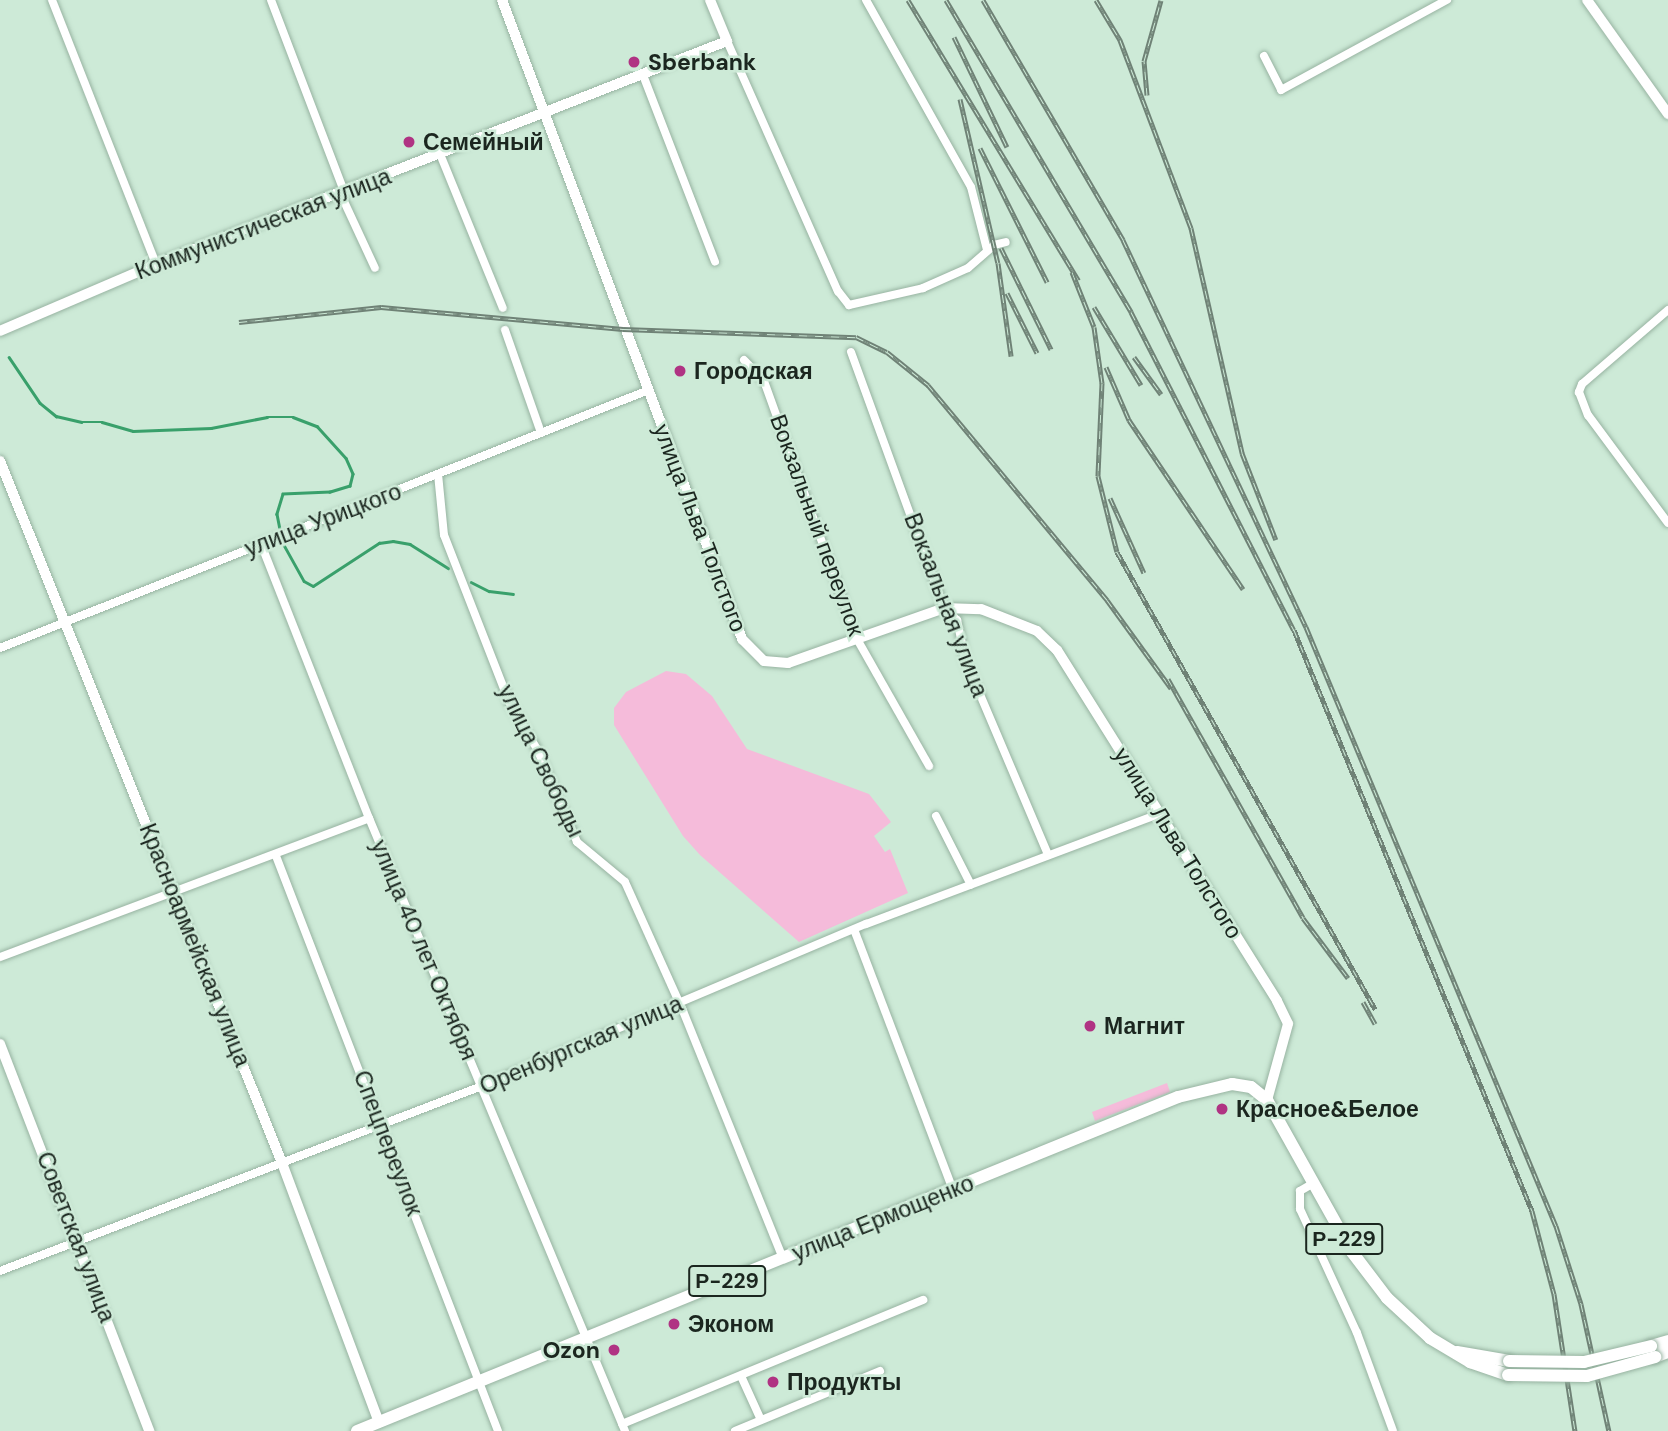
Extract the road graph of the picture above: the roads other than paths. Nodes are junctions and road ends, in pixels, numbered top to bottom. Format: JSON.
{"nodes":[{"id":1,"x":52,"y":0,"type":"edge"},
{"id":2,"x":271,"y":0,"type":"edge"},
{"id":3,"x":502,"y":0,"type":"edge"},
{"id":4,"x":710,"y":0,"type":"edge"},
{"id":5,"x":866,"y":0,"type":"edge"},
{"id":6,"x":1447,"y":0,"type":"edge"},
{"id":7,"x":1587,"y":0,"type":"edge"},
{"id":8,"x":727,"y":41,"type":"junction"},
{"id":9,"x":1264,"y":56,"type":"dead end"},
{"id":10,"x":643,"y":75,"type":"junction"},
{"id":11,"x":545,"y":114,"type":"junction"},
{"id":12,"x":1668,"y":114,"type":"edge"},
{"id":13,"x":440,"y":154,"type":"junction"},
{"id":14,"x":344,"y":191,"type":"junction"},
{"id":15,"x":1006,"y":243,"type":"dead end"},
{"id":16,"x":987,"y":250,"type":"junction"},
{"id":17,"x":715,"y":262,"type":"dead end"},
{"id":18,"x":156,"y":264,"type":"junction"},
{"id":19,"x":375,"y":268,"type":"dead end"},
{"id":20,"x":503,"y":308,"type":"dead end"},
{"id":21,"x":1668,"y":310,"type":"edge"},
{"id":22,"x":505,"y":330,"type":"dead end"},
{"id":23,"x":0,"y":331,"type":"edge"},
{"id":24,"x":852,"y":352,"type":"dead end"},
{"id":25,"x":744,"y":360,"type":"dead end"},
{"id":26,"x":646,"y":391,"type":"junction"},
{"id":27,"x":541,"y":433,"type":"junction"},
{"id":28,"x":0,"y":461,"type":"edge"},
{"id":29,"x":438,"y":474,"type":"junction"},
{"id":30,"x":1668,"y":522,"type":"edge"},
{"id":31,"x":261,"y":544,"type":"junction"},
{"id":32,"x":944,"y":608,"type":"junction"},
{"id":33,"x":65,"y":621,"type":"junction"},
{"id":34,"x":857,"y":639,"type":"junction"},
{"id":35,"x":0,"y":648,"type":"edge"},
{"id":36,"x":929,"y":766,"type":"dead end"},
{"id":37,"x":1159,"y":814,"type":"junction"},
{"id":38,"x":936,"y":816,"type":"dead end"},
{"id":39,"x":369,"y":818,"type":"junction"},
{"id":40,"x":1048,"y":855,"type":"junction"},
{"id":41,"x":276,"y":856,"type":"junction"},
{"id":42,"x":971,"y":885,"type":"junction"},
{"id":43,"x":174,"y":894,"type":"junction"},
{"id":44,"x":855,"y":932,"type":"junction"},
{"id":45,"x":0,"y":957,"type":"edge"},
{"id":46,"x":678,"y":1004,"type":"junction"},
{"id":47,"x":0,"y":1044,"type":"edge"},
{"id":48,"x":482,"y":1087,"type":"junction"},
{"id":49,"x":1267,"y":1100,"type":"junction"},
{"id":50,"x":381,"y":1122,"type":"junction"},
{"id":51,"x":282,"y":1163,"type":"junction"},
{"id":52,"x":1312,"y":1184,"type":"junction"},
{"id":53,"x":953,"y":1190,"type":"junction"},
{"id":54,"x":78,"y":1239,"type":"junction"},
{"id":55,"x":783,"y":1259,"type":"junction"},
{"id":56,"x":0,"y":1270,"type":"edge"},
{"id":57,"x":923,"y":1300,"type":"dead end"},
{"id":58,"x":586,"y":1338,"type":"junction"},
{"id":59,"x":1668,"y":1341,"type":"edge"},
{"id":60,"x":1453,"y":1351,"type":"junction"},
{"id":61,"x":1653,"y":1352,"type":"junction"},
{"id":62,"x":1668,"y":1352,"type":"edge"},
{"id":63,"x":880,"y":1371,"type":"dead end"},
{"id":64,"x":741,"y":1376,"type":"junction"},
{"id":65,"x":480,"y":1381,"type":"junction"},
{"id":66,"x":761,"y":1420,"type":"junction"},
{"id":67,"x":381,"y":1427,"type":"edge"},
{"id":68,"x":624,"y":1428,"type":"edge"},
{"id":69,"x":149,"y":1431,"type":"edge"},
{"id":70,"x":358,"y":1431,"type":"edge"},
{"id":71,"x":498,"y":1431,"type":"edge"},
{"id":72,"x":735,"y":1431,"type":"edge"},
{"id":73,"x":1393,"y":1431,"type":"edge"}],
"edges":[{"from":1,"to":18,"type":"street"},
{"from":2,"to":14,"type":"street"},
{"from":3,"to":11,"type":"street","name":"улица Льва Толстого"},
{"from":4,"to":8,"type":"street"},
{"from":5,"to":16,"type":"street"},
{"from":6,"to":9,"type":"street"},
{"from":7,"to":12,"type":"main road"},
{"from":8,"to":10,"type":"street"},
{"from":8,"to":16,"type":"street"},
{"from":10,"to":11,"type":"street","name":"Коммунистическая улица"},
{"from":10,"to":17,"type":"street"},
{"from":11,"to":13,"type":"street","name":"Коммунистическая улица"},
{"from":11,"to":26,"type":"street","name":"улица Льва Толстого"},
{"from":13,"to":14,"type":"street","name":"Коммунистическая улица"},
{"from":13,"to":20,"type":"street"},
{"from":14,"to":18,"type":"street","name":"Коммунистическая улица"},
{"from":14,"to":19,"type":"street"},
{"from":15,"to":16,"type":"street"},
{"from":18,"to":23,"type":"street","name":"Коммунистическая улица"},
{"from":21,"to":30,"type":"street"},
{"from":22,"to":27,"type":"street"},
{"from":24,"to":32,"type":"street","name":"Вокзальная улица"},
{"from":25,"to":34,"type":"street","name":"Вокзальный переулок"},
{"from":26,"to":27,"type":"street","name":"улица Урицкого"},
{"from":26,"to":34,"type":"street","name":"улица Льва Толстого"},
{"from":27,"to":29,"type":"street","name":"улица Урицкого"},
{"from":28,"to":33,"type":"street","name":"Красноармейская улица"},
{"from":29,"to":31,"type":"street","name":"улица Урицкого"},
{"from":29,"to":46,"type":"street","name":"улица Свободы"},
{"from":31,"to":33,"type":"street","name":"улица Урицкого"},
{"from":31,"to":39,"type":"street","name":"улица 40 лет Октября"},
{"from":32,"to":34,"type":"street","name":"улица Льва Толстого"},
{"from":32,"to":37,"type":"street","name":"улица Льва Толстого"},
{"from":32,"to":40,"type":"street","name":"Вокзальная улица"},
{"from":33,"to":35,"type":"street","name":"улица Урицкого"},
{"from":33,"to":43,"type":"street","name":"Красноармейская улица"},
{"from":34,"to":36,"type":"street","name":"Вокзальный переулок"},
{"from":37,"to":40,"type":"street","name":"Оренбургская улица"},
{"from":37,"to":49,"type":"street","name":"улица Льва Толстого"},
{"from":38,"to":42,"type":"street"},
{"from":39,"to":41,"type":"street"},
{"from":39,"to":48,"type":"street","name":"улица 40 лет Октября"},
{"from":40,"to":42,"type":"street","name":"Оренбургская улица"},
{"from":41,"to":43,"type":"street"},
{"from":41,"to":50,"type":"street","name":"Спецпереулок"},
{"from":42,"to":44,"type":"street","name":"Оренбургская улица"},
{"from":43,"to":45,"type":"street"},
{"from":43,"to":51,"type":"street","name":"Красноармейская улица"},
{"from":44,"to":46,"type":"street","name":"Оренбургская улица"},
{"from":44,"to":53,"type":"street"},
{"from":46,"to":48,"type":"street","name":"Оренбургская улица"},
{"from":46,"to":55,"type":"street","name":"улица Свободы"},
{"from":47,"to":54,"type":"street","name":"Советская улица"},
{"from":48,"to":50,"type":"street","name":"Оренбургская улица"},
{"from":48,"to":58,"type":"street","name":"улица 40 лет Октября"},
{"from":49,"to":52,"type":"highway","number":"Р-229"},
{"from":49,"to":53,"type":"highway","name":"улица Ермощенко","number":"Р-229"},
{"from":50,"to":51,"type":"street","name":"Оренбургская улица"},
{"from":50,"to":65,"type":"street","name":"Спецпереулок"},
{"from":51,"to":54,"type":"street","name":"Оренбургская улица"},
{"from":51,"to":67,"type":"street","name":"Красноармейская улица"},
{"from":52,"to":60,"type":"highway","number":"Р-229"},
{"from":52,"to":73,"type":"street"},
{"from":53,"to":55,"type":"highway","name":"улица Ермощенко","number":"Р-229"},
{"from":54,"to":56,"type":"street","name":"Оренбургская улица"},
{"from":54,"to":69,"type":"street","name":"Советская улица"},
{"from":55,"to":58,"type":"highway","name":"улица Ермощенко","number":"Р-229"},
{"from":57,"to":64,"type":"street"},
{"from":58,"to":65,"type":"highway","name":"улица Ермощенко","number":"Р-229"},
{"from":58,"to":68,"type":"street","name":"улица 40 лет Октября"},
{"from":59,"to":61,"type":"highway","number":"Р-229"},
{"from":60,"to":61,"type":"highway","number":"Р-229","bridge":true},
{"from":60,"to":61,"type":"highway","number":"Р-229","bridge":true},
{"from":61,"to":62,"type":"highway","number":"Р-229"},
{"from":63,"to":66,"type":"street"},
{"from":64,"to":66,"type":"street"},
{"from":64,"to":68,"type":"street"},
{"from":65,"to":67,"type":"highway","name":"улица Ермощенко","number":"Р-229"},
{"from":65,"to":71,"type":"street","name":"Спецпереулок"},
{"from":66,"to":72,"type":"street"},
{"from":67,"to":70,"type":"highway","name":"улица Ермощенко","number":"Р-229"}]}
